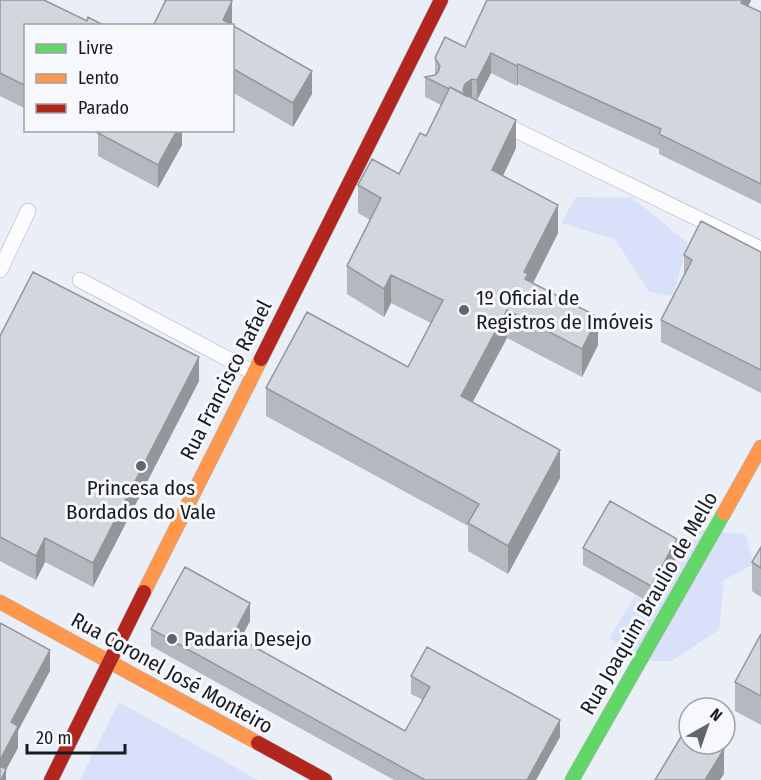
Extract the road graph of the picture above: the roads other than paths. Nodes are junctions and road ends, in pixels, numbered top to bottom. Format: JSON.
{"nodes":[{"id":1,"x":441,"y":0,"type":"edge"},
{"id":2,"x":484,"y":114,"type":"edge"},
{"id":3,"x":28,"y":211,"type":"dead end"},
{"id":4,"x":761,"y":249,"type":"edge"},
{"id":5,"x":0,"y":270,"type":"edge"},
{"id":6,"x":80,"y":280,"type":"dead end"},
{"id":7,"x":254,"y":373,"type":"junction"},
{"id":8,"x":761,"y":447,"type":"edge"},
{"id":9,"x":0,"y":602,"type":"edge"},
{"id":10,"x":108,"y":663,"type":"junction"},
{"id":11,"x":51,"y":780,"type":"edge"},
{"id":12,"x":325,"y":780,"type":"edge"},
{"id":13,"x":572,"y":780,"type":"edge"}],
"edges":[{"from":1,"to":7,"type":"main road","name":"Rua Francisco Rafael"},
{"from":2,"to":4,"type":"lane"},
{"from":3,"to":5,"type":"lane"},
{"from":6,"to":7,"type":"lane"},
{"from":7,"to":10,"type":"main road","name":"Rua Francisco Rafael"},
{"from":8,"to":13,"type":"main road","name":"Rua Joaquim Braulio de Mello"},
{"from":9,"to":10,"type":"main road","name":"Rua Coronel José Monteiro"},
{"from":10,"to":11,"type":"main road","name":"Rua Francisco Rafael"},
{"from":10,"to":12,"type":"main road","name":"Rua Coronel José Monteiro"}]}
